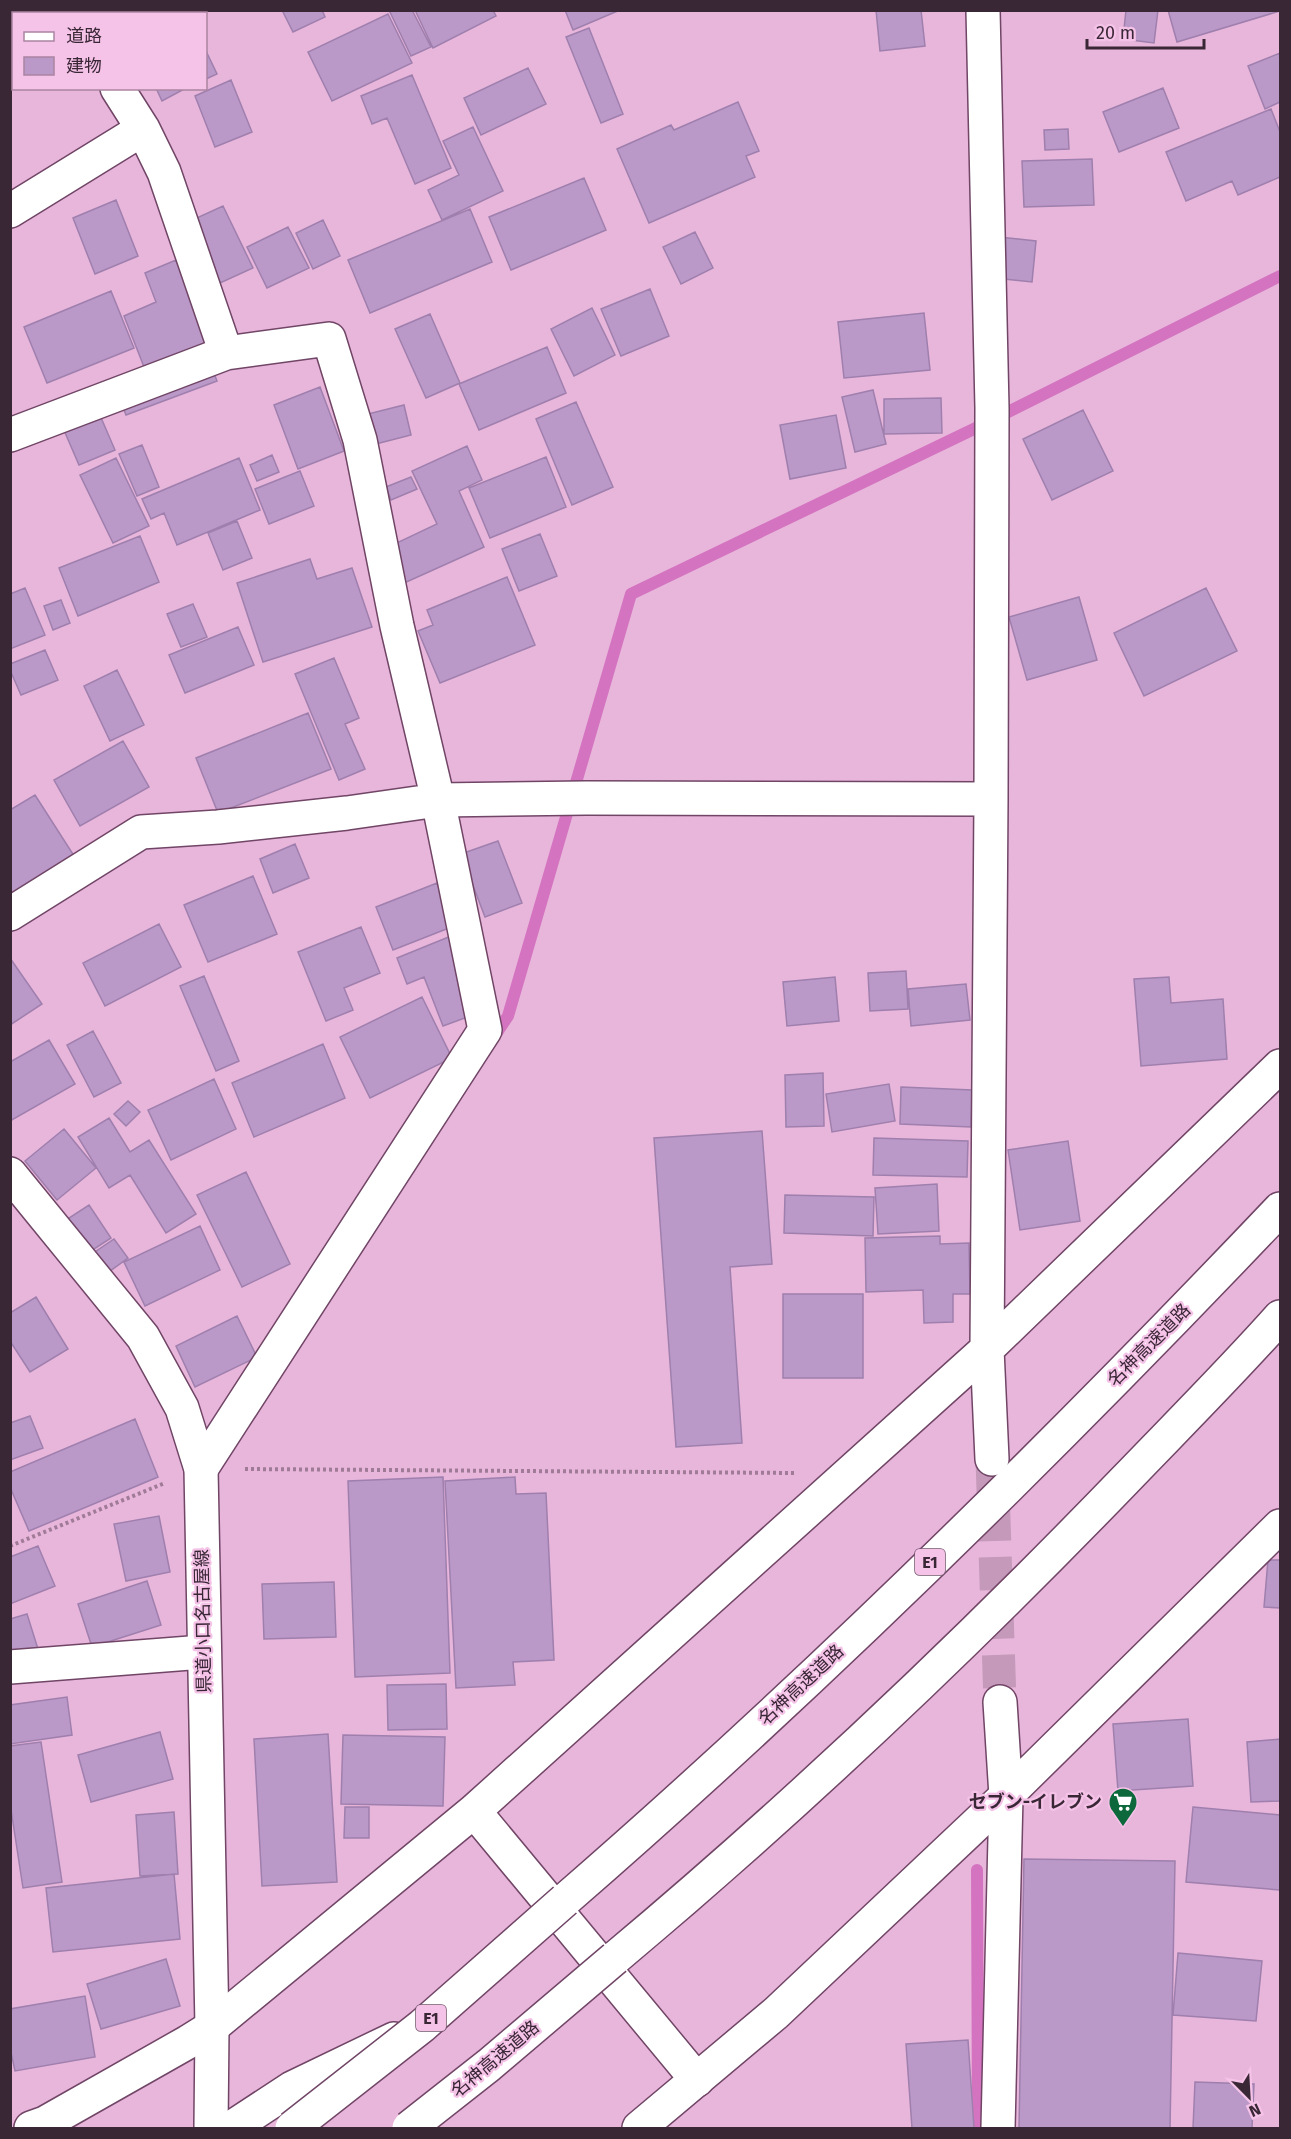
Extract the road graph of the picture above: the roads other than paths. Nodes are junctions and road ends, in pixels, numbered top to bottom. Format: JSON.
{"nodes":[{"id":1,"x":983,"y":10,"type":"edge"},
{"id":2,"x":118,"y":90,"type":"edge"},
{"id":3,"x":143,"y":129,"type":"junction"},
{"id":4,"x":10,"y":211,"type":"edge"},
{"id":5,"x":226,"y":353,"type":"junction"},
{"id":6,"x":10,"y":435,"type":"edge"},
{"id":7,"x":992,"y":799,"type":"junction"},
{"id":8,"x":438,"y":800,"type":"junction"},
{"id":9,"x":10,"y":914,"type":"edge"},
{"id":10,"x":1281,"y":1066,"type":"edge"},
{"id":11,"x":10,"y":1174,"type":"edge"},
{"id":12,"x":1281,"y":1209,"type":"edge"},
{"id":13,"x":1281,"y":1317,"type":"edge"},
{"id":14,"x":987,"y":1349,"type":"junction"},
{"id":15,"x":992,"y":1459,"type":"tunnel mouth"},
{"id":16,"x":201,"y":1469,"type":"junction"},
{"id":17,"x":1281,"y":1526,"type":"edge"},
{"id":18,"x":203,"y":1652,"type":"junction"},
{"id":19,"x":10,"y":1667,"type":"edge"},
{"id":20,"x":1000,"y":1702,"type":"tunnel mouth"},
{"id":21,"x":1005,"y":1796,"type":"junction"},
{"id":22,"x":474,"y":1811,"type":"junction"},
{"id":23,"x":422,"y":2026,"type":"junction"},
{"id":24,"x":212,"y":2027,"type":"junction"},
{"id":25,"x":697,"y":2080,"type":"junction"},
{"id":26,"x":31,"y":2128,"type":"edge"},
{"id":27,"x":211,"y":2128,"type":"edge"},
{"id":28,"x":231,"y":2128,"type":"edge"},
{"id":29,"x":292,"y":2128,"type":"edge"},
{"id":30,"x":409,"y":2128,"type":"edge"},
{"id":31,"x":639,"y":2128,"type":"edge"},
{"id":32,"x":998,"y":2128,"type":"edge"}],
"edges":[{"from":1,"to":7,"type":"main road"},
{"from":2,"to":3,"type":"main road"},
{"from":3,"to":4,"type":"main road"},
{"from":3,"to":5,"type":"main road"},
{"from":5,"to":6,"type":"main road"},
{"from":5,"to":8,"type":"main road"},
{"from":7,"to":8,"type":"main road"},
{"from":7,"to":14,"type":"main road"},
{"from":8,"to":9,"type":"main road"},
{"from":8,"to":16,"type":"main road"},
{"from":10,"to":14,"type":"main road"},
{"from":11,"to":16,"type":"main road","name":"県道小口名古屋線"},
{"from":12,"to":23,"type":"main road","name":"名神高速道路","number":"E1","bridge":true},
{"from":13,"to":30,"type":"main road","name":"名神高速道路","bridge":true},
{"from":14,"to":15,"type":"main road"},
{"from":14,"to":22,"type":"main road"},
{"from":16,"to":18,"type":"main road","name":"県道小口名古屋線"},
{"from":17,"to":21,"type":"main road"},
{"from":18,"to":19,"type":"main road"},
{"from":18,"to":24,"type":"main road","name":"県道小口名古屋線"},
{"from":20,"to":21,"type":"main road"},
{"from":21,"to":25,"type":"main road"},
{"from":21,"to":32,"type":"main road"},
{"from":22,"to":24,"type":"main road"},
{"from":22,"to":25,"type":"main road"},
{"from":23,"to":28,"type":"main road","bridge":true},
{"from":23,"to":29,"type":"main road","name":"名神高速道路","number":"E1","bridge":true},
{"from":24,"to":26,"type":"main road"},
{"from":24,"to":27,"type":"main road","name":"県道小口名古屋線"},
{"from":25,"to":31,"type":"main road"}]}
